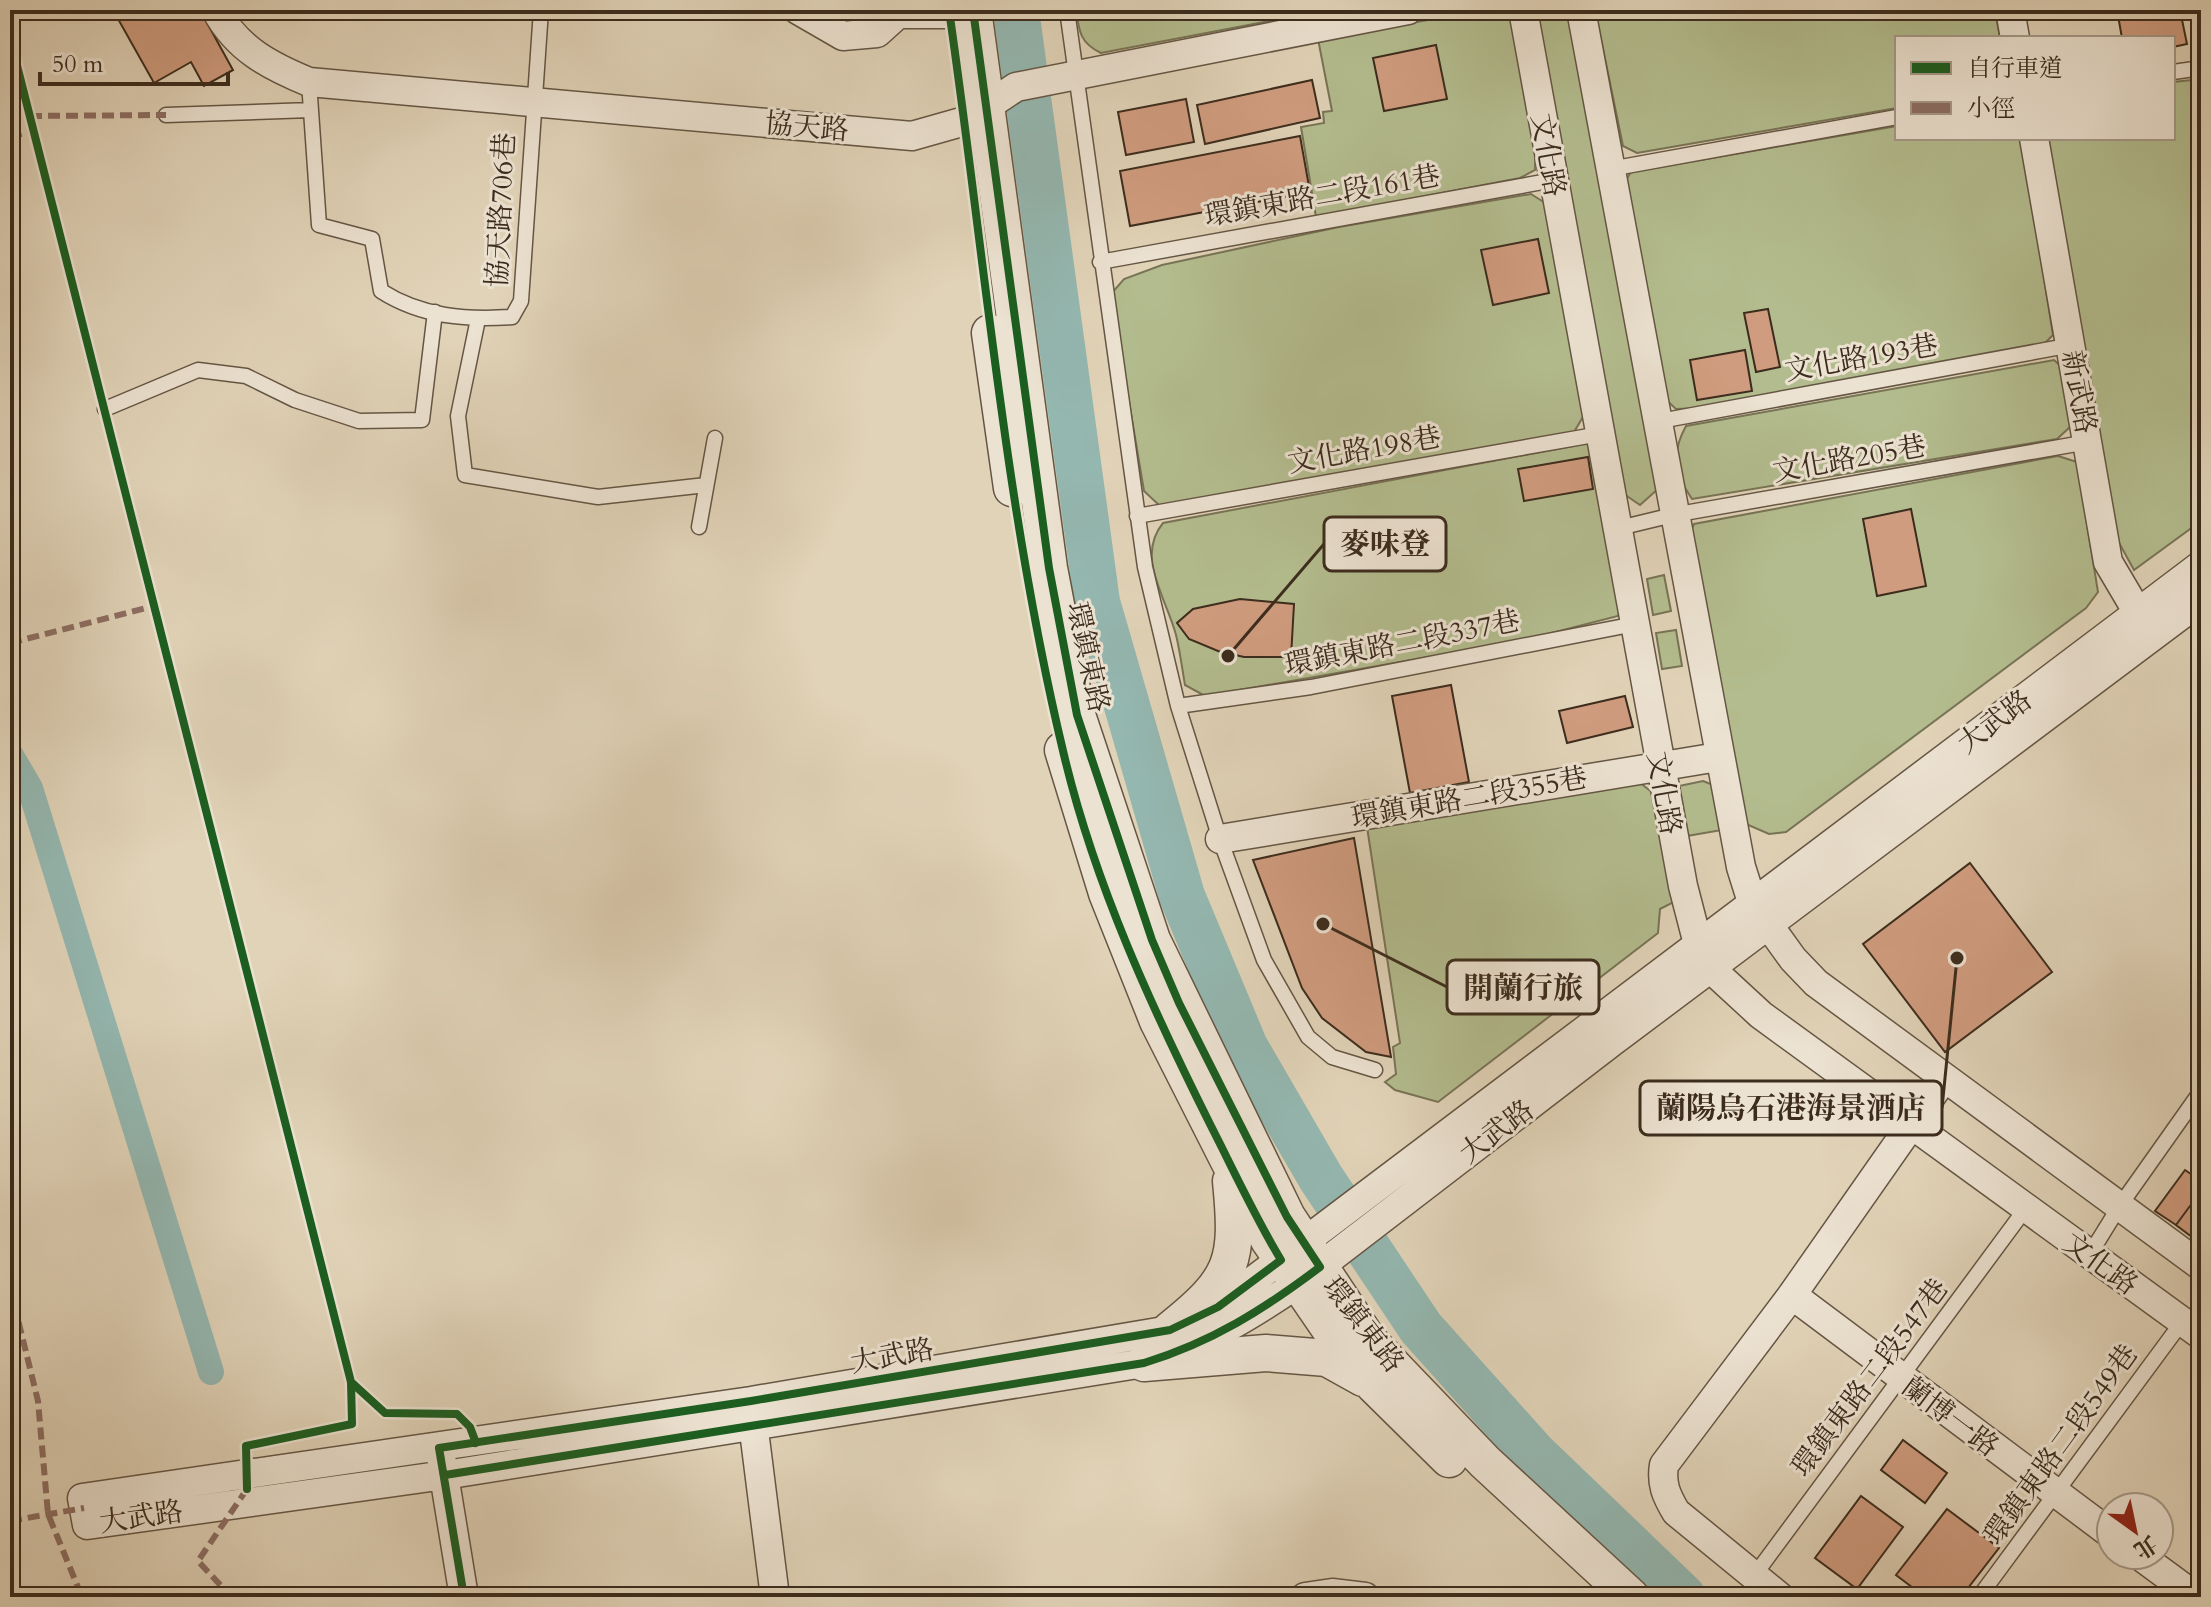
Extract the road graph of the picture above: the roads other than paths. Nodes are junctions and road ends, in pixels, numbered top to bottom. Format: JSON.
{"nodes":[{"id":1,"x":216,"y":10,"type":"edge"},
{"id":2,"x":541,"y":10,"type":"edge"},
{"id":3,"x":798,"y":10,"type":"edge"},
{"id":4,"x":1067,"y":10,"type":"edge"},
{"id":5,"x":1408,"y":10,"type":"edge"},
{"id":6,"x":1523,"y":10,"type":"edge"},
{"id":7,"x":1581,"y":10,"type":"edge"},
{"id":8,"x":2010,"y":10,"type":"edge"},
{"id":9,"x":957,"y":11,"type":"edge"},
{"id":10,"x":898,"y":12,"type":"edge"},
{"id":11,"x":2015,"y":36,"type":"edge"},
{"id":12,"x":2201,"y":68,"type":"edge"},
{"id":13,"x":2175,"y":72,"type":"edge"},
{"id":14,"x":1068,"y":76,"type":"junction"},
{"id":15,"x":309,"y":82,"type":"junction"},
{"id":16,"x":532,"y":104,"type":"junction"},
{"id":17,"x":989,"y":105,"type":"junction"},
{"id":18,"x":311,"y":110,"type":"junction"},
{"id":19,"x":166,"y":115,"type":"dead end"},
{"id":20,"x":1895,"y":117,"type":"edge"},
{"id":21,"x":2034,"y":140,"type":"edge"},
{"id":22,"x":1610,"y":169,"type":"junction"},
{"id":23,"x":1554,"y":180,"type":"junction"},
{"id":24,"x":1100,"y":262,"type":"junction"},
{"id":25,"x":435,"y":312,"type":"junction"},
{"id":26,"x":478,"y":319,"type":"junction"},
{"id":27,"x":2072,"y":345,"type":"junction"},
{"id":28,"x":105,"y":409,"type":"dead end"},
{"id":29,"x":1660,"y":421,"type":"junction"},
{"id":30,"x":1600,"y":434,"type":"junction"},
{"id":31,"x":715,"y":438,"type":"dead end"},
{"id":32,"x":2088,"y":442,"type":"junction"},
{"id":33,"x":706,"y":485,"type":"junction"},
{"id":34,"x":1673,"y":515,"type":"junction"},
{"id":35,"x":1137,"y":516,"type":"junction"},
{"id":36,"x":699,"y":527,"type":"dead end"},
{"id":37,"x":1619,"y":528,"type":"junction"},
{"id":38,"x":2201,"y":565,"type":"edge"},
{"id":39,"x":2201,"y":600,"type":"edge"},
{"id":40,"x":1635,"y":624,"type":"junction"},
{"id":41,"x":2145,"y":624,"type":"junction"},
{"id":42,"x":1178,"y":706,"type":"junction"},
{"id":43,"x":1718,"y":757,"type":"junction"},
{"id":44,"x":1660,"y":765,"type":"junction"},
{"id":45,"x":1220,"y":839,"type":"junction"},
{"id":46,"x":1760,"y":913,"type":"junction"},
{"id":47,"x":1704,"y":956,"type":"junction"},
{"id":48,"x":1375,"y":1070,"type":"dead end"},
{"id":49,"x":1944,"y":1078,"type":"junction"},
{"id":50,"x":2201,"y":1091,"type":"edge"},
{"id":51,"x":1909,"y":1122,"type":"junction"},
{"id":52,"x":1229,"y":1160,"type":"junction"},
{"id":53,"x":2119,"y":1207,"type":"junction"},
{"id":54,"x":2026,"y":1208,"type":"junction"},
{"id":55,"x":2090,"y":1254,"type":"junction"},
{"id":56,"x":1310,"y":1256,"type":"junction"},
{"id":57,"x":2201,"y":1266,"type":"edge"},
{"id":58,"x":1792,"y":1295,"type":"junction"},
{"id":59,"x":2192,"y":1329,"type":"edge"},
{"id":60,"x":1170,"y":1330,"type":"junction"},
{"id":61,"x":1144,"y":1363,"type":"junction"},
{"id":62,"x":1901,"y":1379,"type":"junction"},
{"id":63,"x":1374,"y":1385,"type":"junction"},
{"id":64,"x":751,"y":1412,"type":"junction"},
{"id":65,"x":442,"y":1462,"type":"junction"},
{"id":66,"x":2055,"y":1493,"type":"junction"},
{"id":67,"x":2095,"y":1522,"type":"edge"},
{"id":68,"x":2161,"y":1571,"type":"edge"},
{"id":69,"x":1754,"y":1576,"type":"junction"},
{"id":70,"x":464,"y":1597,"type":"edge"},
{"id":71,"x":775,"y":1597,"type":"edge"},
{"id":72,"x":1305,"y":1597,"type":"edge"},
{"id":73,"x":1365,"y":1597,"type":"edge"},
{"id":74,"x":1596,"y":1597,"type":"edge"},
{"id":75,"x":1631,"y":1597,"type":"edge"},
{"id":76,"x":1780,"y":1597,"type":"edge"},
{"id":77,"x":1979,"y":1597,"type":"edge"},
{"id":78,"x":2196,"y":1597,"type":"edge"}],
"edges":[{"from":1,"to":15,"type":"street","name":"協天路"},
{"from":2,"to":16,"type":"lane","name":"協天路706巷"},
{"from":3,"to":10,"type":"street"},
{"from":4,"to":14,"type":"lane"},
{"from":5,"to":14,"type":"street","name":"協天路"},
{"from":6,"to":23,"type":"street","name":"文化路"},
{"from":7,"to":22,"type":"street"},
{"from":8,"to":11,"type":"street"},
{"from":9,"to":10,"type":"street"},
{"from":9,"to":17,"type":"street","name":"環鎮東路"},
{"from":12,"to":13,"type":"lane"},
{"from":14,"to":17,"type":"street","name":"協天路"},
{"from":14,"to":24,"type":"lane"},
{"from":15,"to":16,"type":"street","name":"協天路"},
{"from":15,"to":18,"type":"lane"},
{"from":16,"to":17,"type":"street","name":"協天路"},
{"from":16,"to":26,"type":"lane","name":"協天路706巷"},
{"from":17,"to":52,"type":"street","name":"環鎮東路"},
{"from":17,"to":56,"type":"street","name":"環鎮東路"},
{"from":18,"to":19,"type":"lane"},
{"from":18,"to":25,"type":"lane"},
{"from":20,"to":22,"type":"lane"},
{"from":21,"to":27,"type":"street","name":"新武路"},
{"from":22,"to":29,"type":"street"},
{"from":23,"to":24,"type":"lane","name":"環鎮東路二段161巷"},
{"from":23,"to":30,"type":"street","name":"文化路"},
{"from":24,"to":35,"type":"lane"},
{"from":25,"to":26,"type":"lane"},
{"from":25,"to":28,"type":"lane"},
{"from":26,"to":33,"type":"lane"},
{"from":27,"to":29,"type":"lane","name":"文化路193巷"},
{"from":27,"to":32,"type":"street","name":"新武路"},
{"from":29,"to":34,"type":"street"},
{"from":30,"to":35,"type":"lane","name":"文化路198巷"},
{"from":30,"to":37,"type":"street","name":"文化路"},
{"from":31,"to":33,"type":"lane"},
{"from":32,"to":34,"type":"lane","name":"文化路205巷"},
{"from":32,"to":41,"type":"street","name":"新武路"},
{"from":33,"to":36,"type":"lane"},
{"from":34,"to":37,"type":"lane","name":"文化路205巷"},
{"from":34,"to":43,"type":"street"},
{"from":35,"to":42,"type":"lane"},
{"from":37,"to":40,"type":"street","name":"文化路"},
{"from":38,"to":41,"type":"street","name":"大武路"},
{"from":39,"to":41,"type":"street","name":"大武路"},
{"from":40,"to":42,"type":"lane","name":"環鎮東路二段337巷"},
{"from":40,"to":44,"type":"street","name":"文化路"},
{"from":41,"to":46,"type":"street","name":"大武路"},
{"from":42,"to":45,"type":"lane"},
{"from":43,"to":44,"type":"street","name":"環鎮東路二段355巷"},
{"from":43,"to":46,"type":"street"},
{"from":44,"to":45,"type":"street","name":"環鎮東路二段355巷"},
{"from":44,"to":47,"type":"street","name":"文化路"},
{"from":45,"to":48,"type":"lane"},
{"from":46,"to":47,"type":"street","name":"大武路"},
{"from":46,"to":49,"type":"street"},
{"from":47,"to":51,"type":"street","name":"文化路"},
{"from":47,"to":56,"type":"street","name":"大武路"},
{"from":49,"to":51,"type":"street"},
{"from":49,"to":53,"type":"street"},
{"from":50,"to":53,"type":"lane"},
{"from":51,"to":54,"type":"street","name":"文化路"},
{"from":51,"to":58,"type":"street"},
{"from":52,"to":56,"type":"street","name":"環鎮東路"},
{"from":52,"to":60,"type":"street"},
{"from":53,"to":55,"type":"lane"},
{"from":53,"to":57,"type":"street"},
{"from":54,"to":55,"type":"street","name":"文化路"},
{"from":54,"to":62,"type":"lane","name":"環鎮東路二段547巷"},
{"from":55,"to":59,"type":"street","name":"文化路"},
{"from":56,"to":60,"type":"street","name":"大武路"},
{"from":56,"to":61,"type":"street","name":"大武路"},
{"from":56,"to":63,"type":"street","name":"環鎮東路"},
{"from":56,"to":75,"type":"street","name":"環鎮東路"},
{"from":58,"to":62,"type":"street","name":"蘭博一路"},
{"from":58,"to":69,"type":"street"},
{"from":59,"to":66,"type":"lane","name":"環鎮東路二段549巷"},
{"from":60,"to":64,"type":"street","name":"大武路"},
{"from":61,"to":63,"type":"street"},
{"from":61,"to":64,"type":"street","name":"大武路"},
{"from":62,"to":66,"type":"street","name":"蘭博一路"},
{"from":62,"to":69,"type":"lane","name":"環鎮東路二段547巷"},
{"from":63,"to":74,"type":"street","name":"環鎮東路"},
{"from":64,"to":65,"type":"street","name":"大武路"},
{"from":64,"to":71,"type":"street"},
{"from":65,"to":65,"type":"street","name":"大武路"},
{"from":65,"to":70,"type":"street"},
{"from":66,"to":67,"type":"street","name":"蘭博一路"},
{"from":66,"to":77,"type":"lane","name":"環鎮東路二段549巷"},
{"from":68,"to":78,"type":"street"},
{"from":69,"to":76,"type":"street"},
{"from":72,"to":73,"type":"street"}]}
